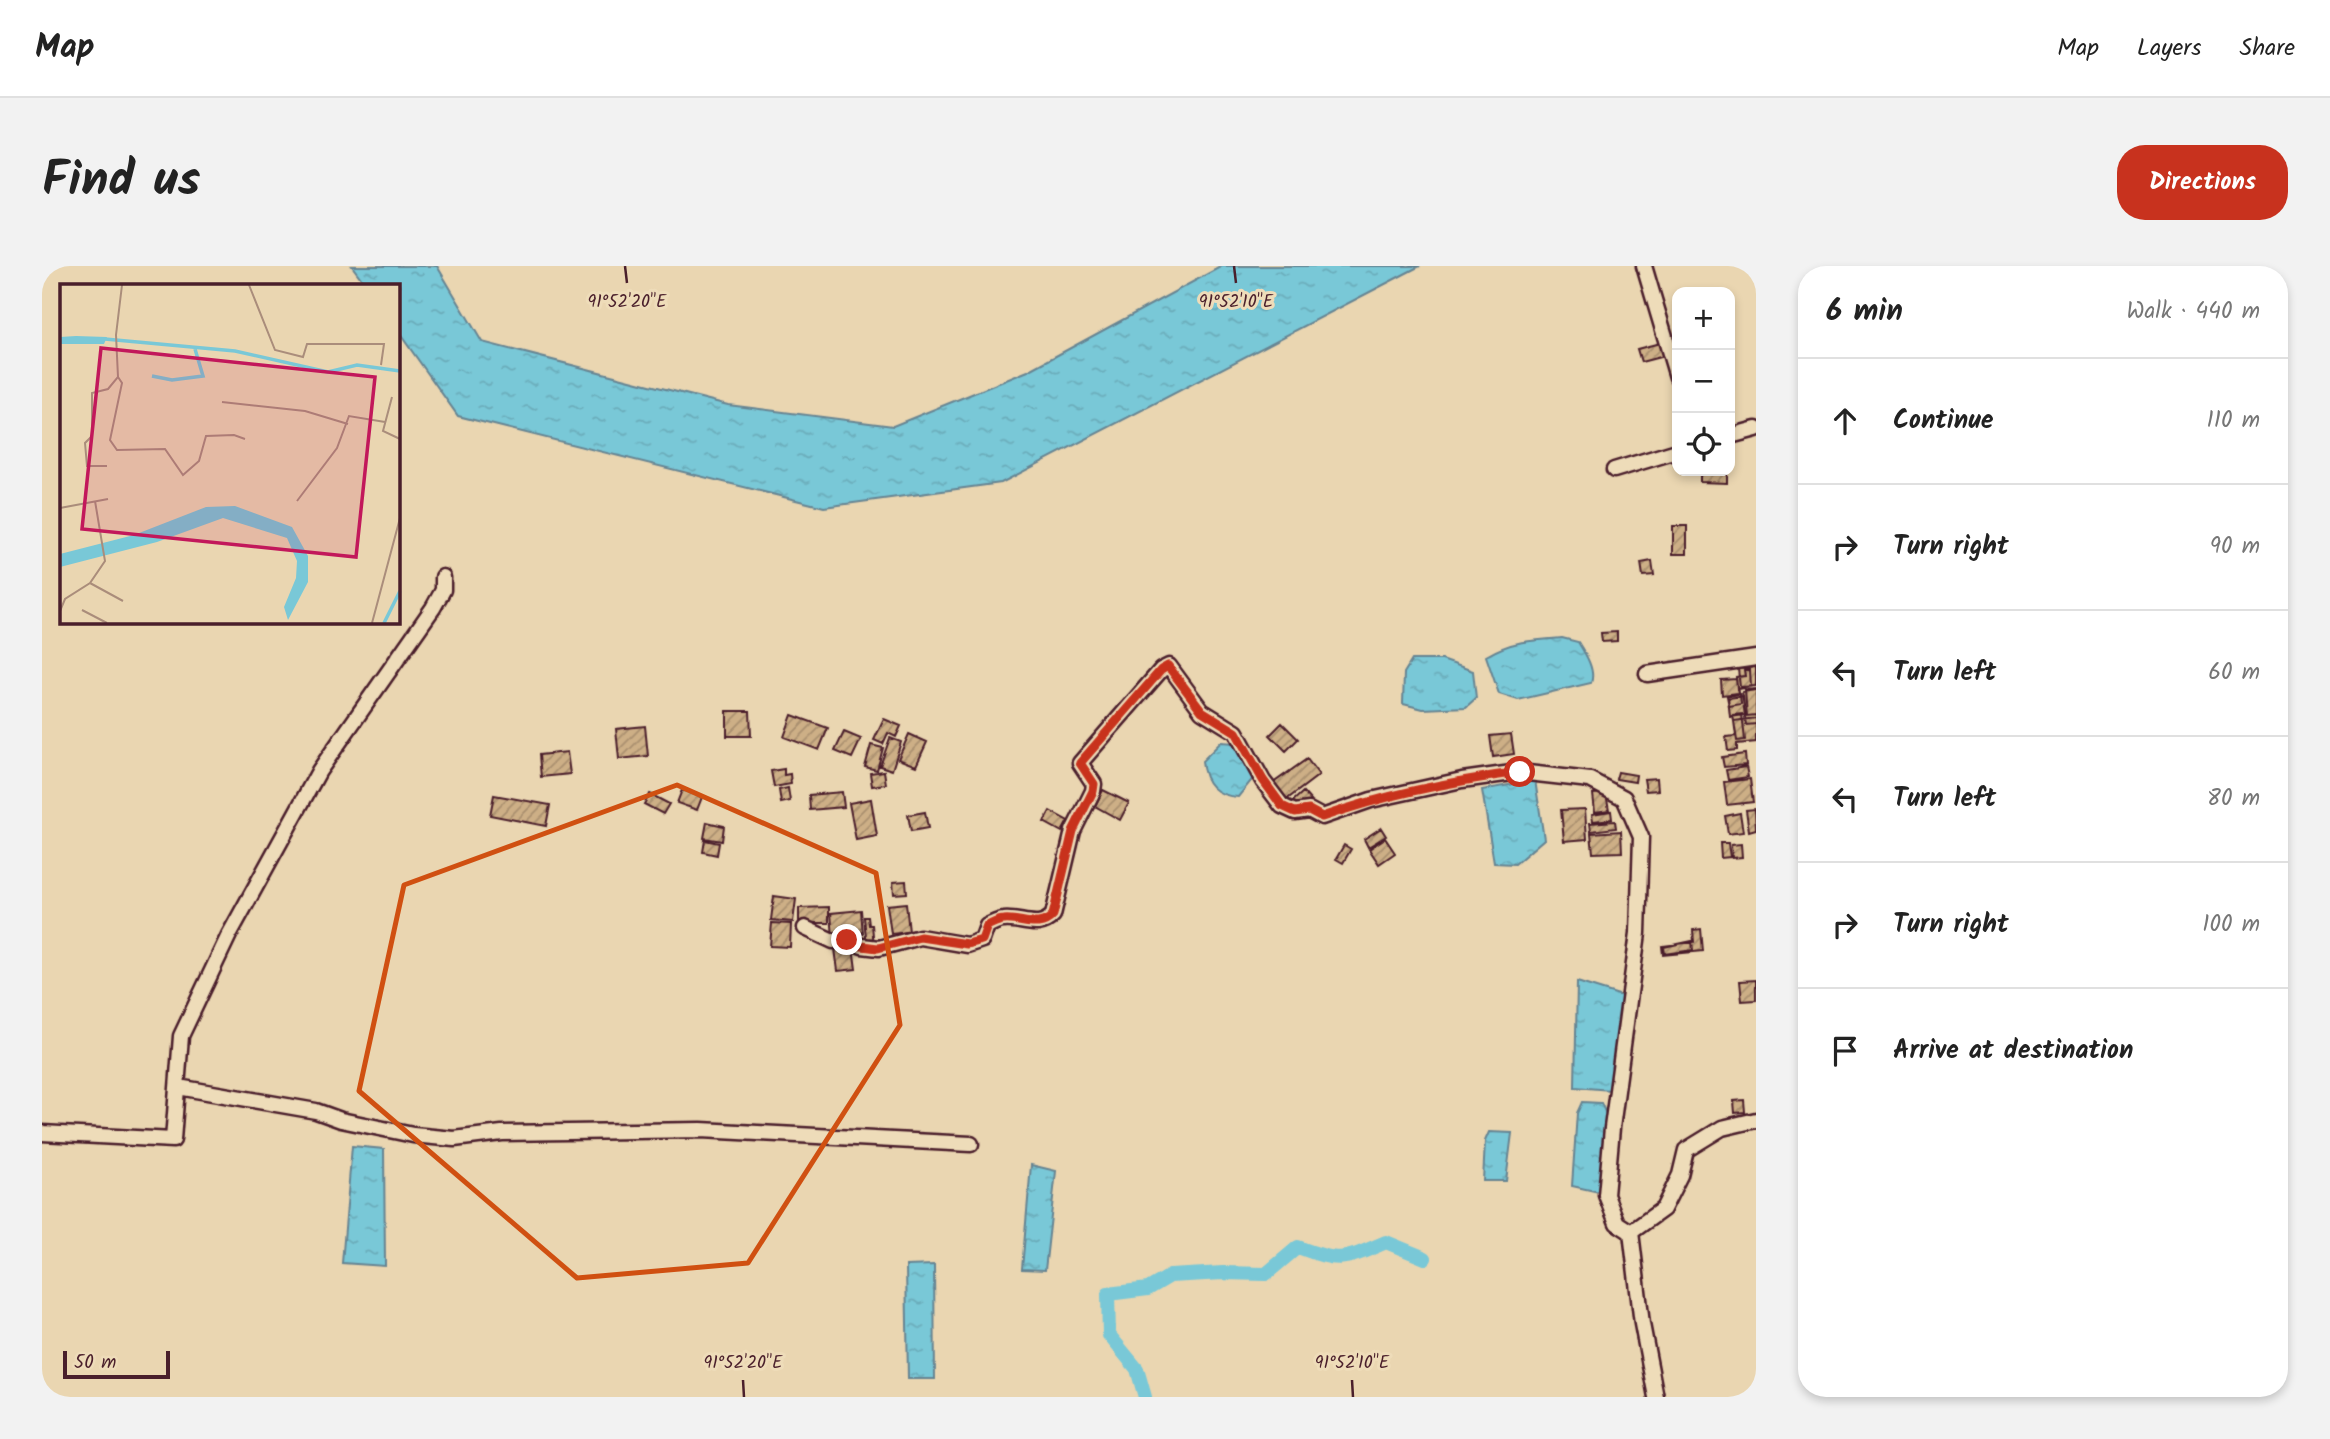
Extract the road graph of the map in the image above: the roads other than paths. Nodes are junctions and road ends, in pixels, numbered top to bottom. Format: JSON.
{"nodes":[{"id":1,"x":1644,"y":266,"type":"edge"},
{"id":2,"x":1672,"y":360,"type":"edge"},
{"id":3,"x":1756,"y":429,"type":"edge"},
{"id":4,"x":1735,"y":435,"type":"edge"},
{"id":5,"x":1672,"y":453,"type":"edge"},
{"id":6,"x":1614,"y":470,"type":"dead end"},
{"id":7,"x":443,"y":577,"type":"dead end"},
{"id":8,"x":1756,"y":658,"type":"edge"},
{"id":9,"x":1647,"y":674,"type":"dead end"},
{"id":10,"x":805,"y":928,"type":"dead end"},
{"id":11,"x":178,"y":1087,"type":"junction"},
{"id":12,"x":1756,"y":1120,"type":"edge"},
{"id":13,"x":42,"y":1133,"type":"edge"},
{"id":14,"x":971,"y":1144,"type":"dead end"},
{"id":15,"x":1632,"y":1233,"type":"junction"},
{"id":16,"x":1656,"y":1397,"type":"edge"}],
"edges":[{"from":1,"to":2,"type":"street"},
{"from":3,"to":4,"type":"street"},
{"from":5,"to":6,"type":"street"},
{"from":7,"to":11,"type":"street"},
{"from":8,"to":9,"type":"street"},
{"from":10,"to":15,"type":"street"},
{"from":11,"to":13,"type":"street"},
{"from":11,"to":14,"type":"street"},
{"from":12,"to":15,"type":"street"},
{"from":15,"to":16,"type":"street"}]}
